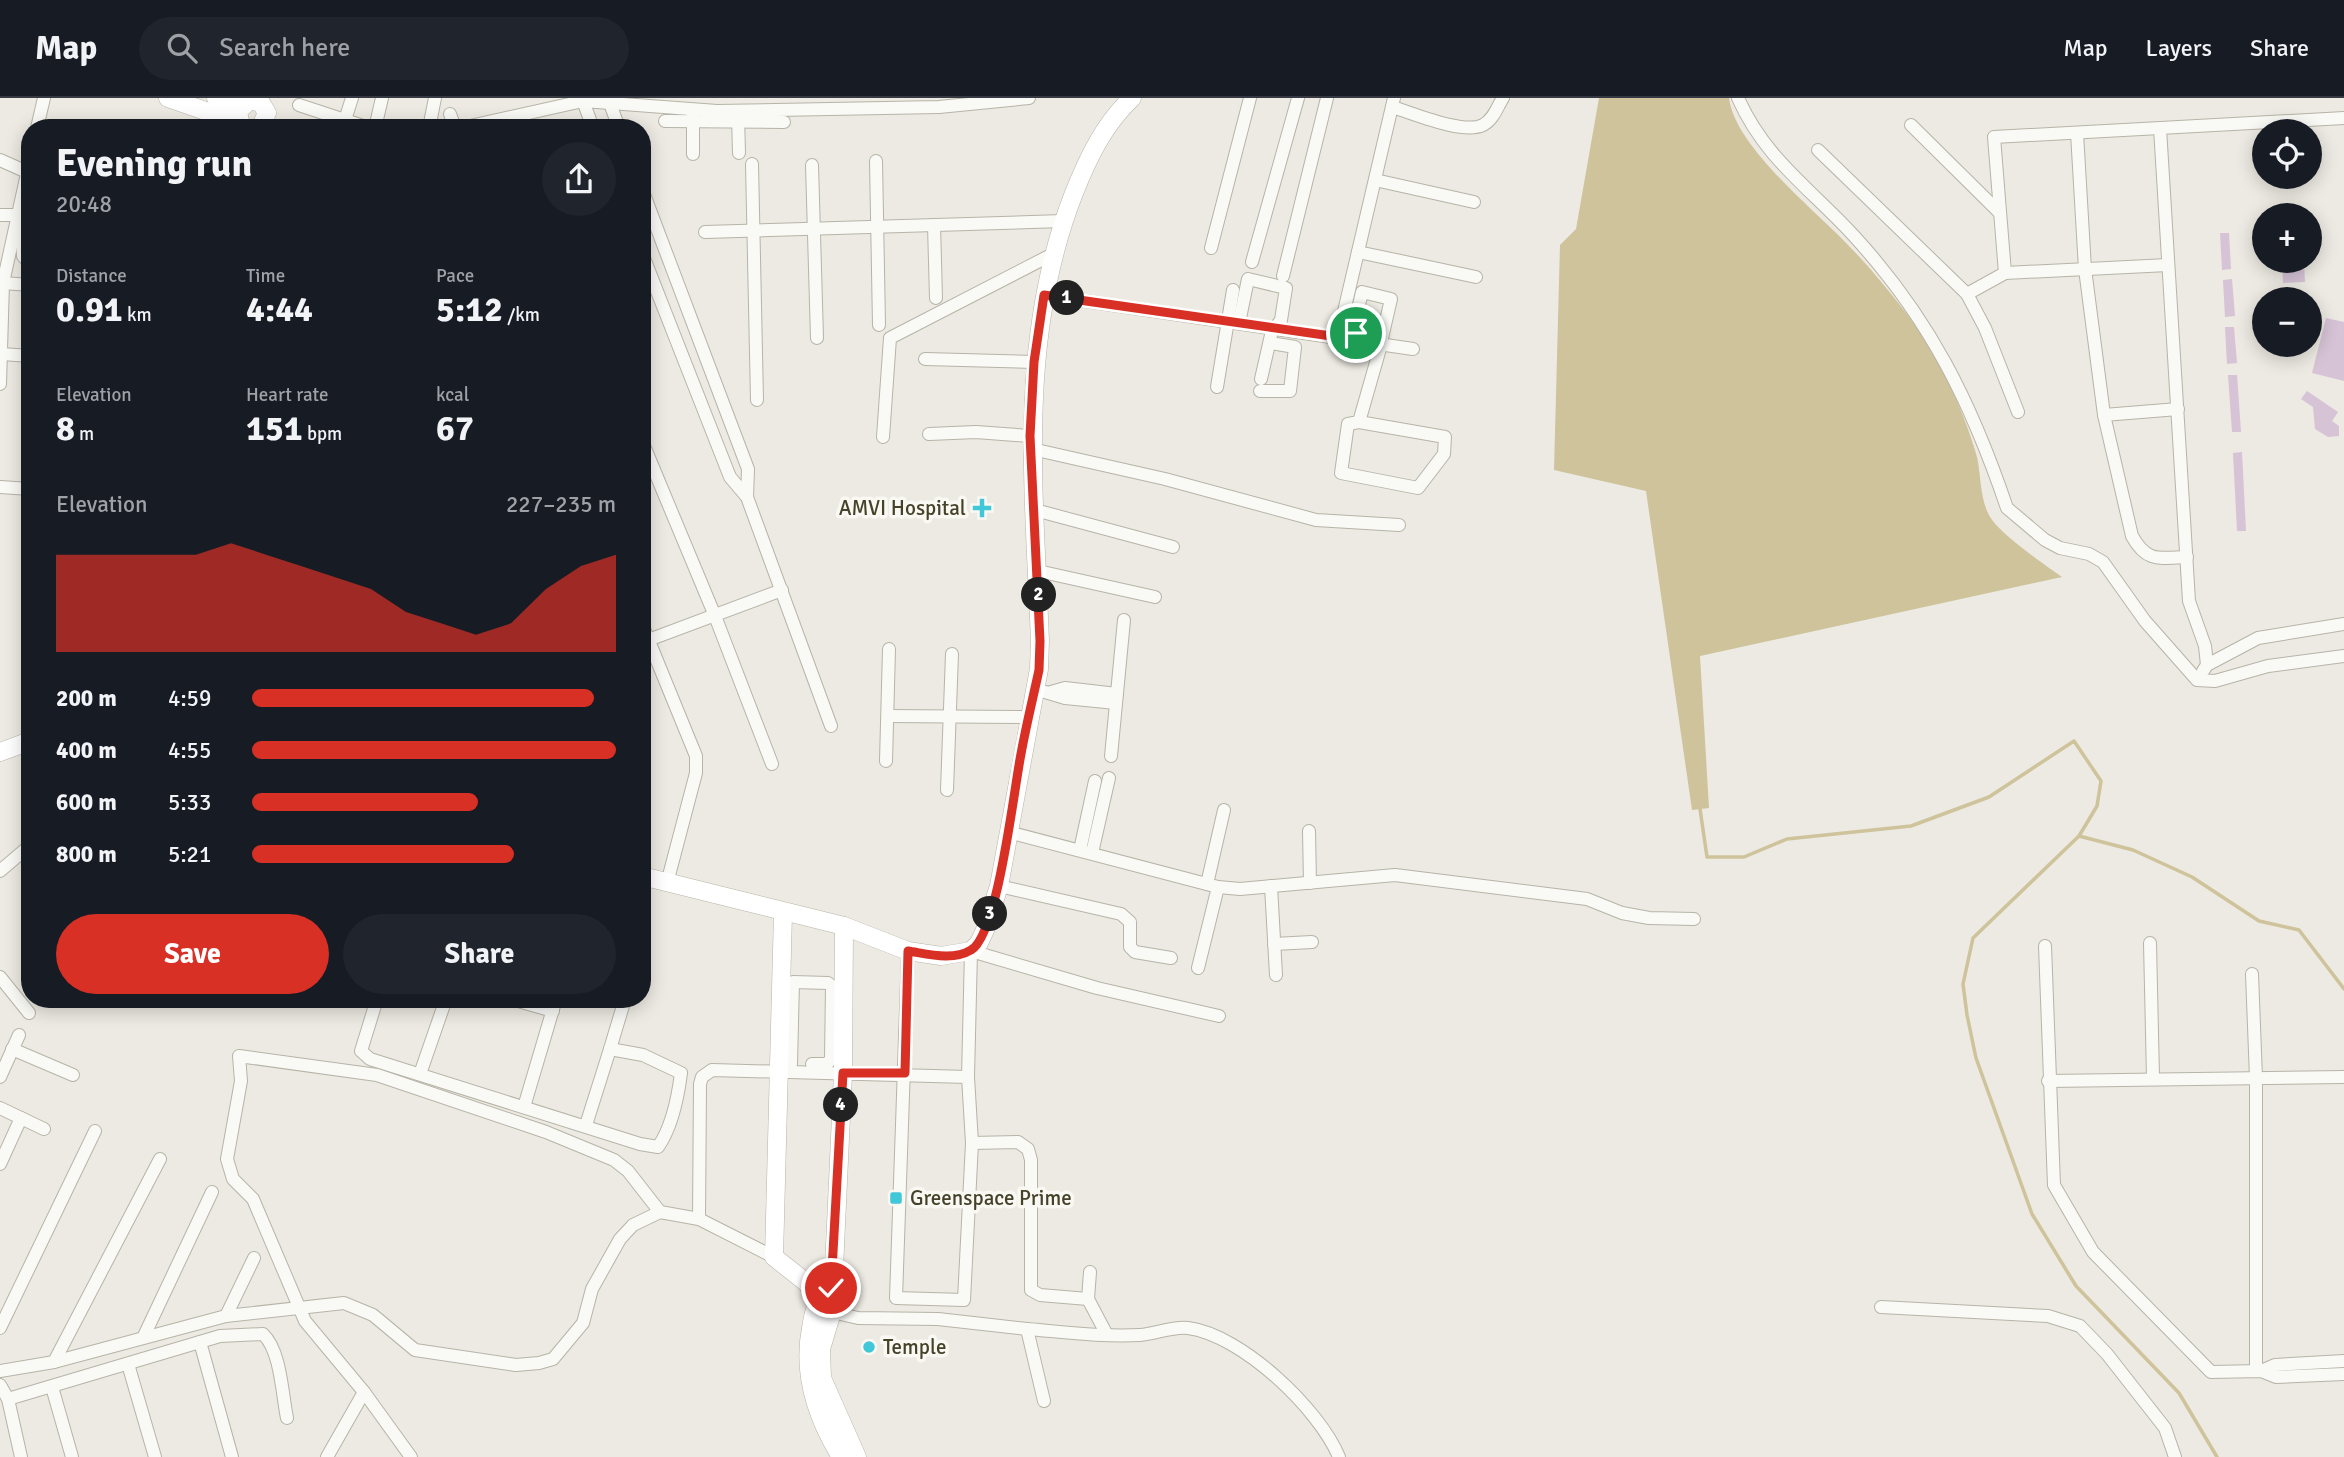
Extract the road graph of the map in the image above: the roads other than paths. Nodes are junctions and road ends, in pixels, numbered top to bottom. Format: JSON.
{"nodes":[{"id":1,"x":44,"y":98,"type":"edge"},
{"id":2,"x":168,"y":98,"type":"edge"},
{"id":3,"x":216,"y":98,"type":"edge"},
{"id":4,"x":352,"y":98,"type":"edge"},
{"id":5,"x":382,"y":98,"type":"edge"},
{"id":6,"x":435,"y":98,"type":"edge"},
{"id":7,"x":1028,"y":98,"type":"edge"},
{"id":8,"x":1132,"y":98,"type":"edge"},
{"id":9,"x":1250,"y":98,"type":"edge"},
{"id":10,"x":1298,"y":98,"type":"edge"},
{"id":11,"x":1327,"y":98,"type":"edge"},
{"id":12,"x":1503,"y":98,"type":"edge"},
{"id":13,"x":1738,"y":98,"type":"edge"},
{"id":14,"x":582,"y":99,"type":"edge"},
{"id":15,"x":609,"y":100,"type":"edge"},
{"id":16,"x":940,"y":102,"type":"edge"},
{"id":17,"x":1393,"y":102,"type":"edge"},
{"id":18,"x":267,"y":103,"type":"edge"},
{"id":19,"x":862,"y":103,"type":"edge"},
{"id":20,"x":299,"y":105,"type":"dead end"},
{"id":21,"x":718,"y":105,"type":"edge"},
{"id":22,"x":784,"y":110,"type":"edge"},
{"id":23,"x":244,"y":111,"type":"edge"},
{"id":24,"x":450,"y":114,"type":"dead end"},
{"id":25,"x":693,"y":115,"type":"junction"},
{"id":26,"x":738,"y":116,"type":"junction"},
{"id":27,"x":2344,"y":118,"type":"edge"},
{"id":28,"x":39,"y":119,"type":"edge"},
{"id":29,"x":342,"y":119,"type":"edge"},
{"id":30,"x":345,"y":119,"type":"edge"},
{"id":31,"x":377,"y":119,"type":"edge"},
{"id":32,"x":431,"y":119,"type":"edge"},
{"id":33,"x":452,"y":119,"type":"edge"},
{"id":34,"x":499,"y":119,"type":"edge"},
{"id":35,"x":590,"y":119,"type":"edge"},
{"id":36,"x":616,"y":119,"type":"edge"},
{"id":37,"x":665,"y":121,"type":"dead end"},
{"id":38,"x":1911,"y":125,"type":"dead end"},
{"id":39,"x":2160,"y":128,"type":"junction"},
{"id":40,"x":2077,"y":133,"type":"junction"},
{"id":41,"x":1818,"y":150,"type":"dead end"},
{"id":42,"x":739,"y":153,"type":"dead end"},
{"id":43,"x":693,"y":154,"type":"dead end"},
{"id":44,"x":0,"y":160,"type":"edge"},
{"id":45,"x":876,"y":161,"type":"dead end"},
{"id":46,"x":21,"y":164,"type":"edge"},
{"id":47,"x":752,"y":164,"type":"dead end"},
{"id":48,"x":812,"y":165,"type":"dead end"},
{"id":49,"x":1375,"y":180,"type":"junction"},
{"id":50,"x":21,"y":196,"type":"edge"},
{"id":51,"x":1474,"y":202,"type":"dead end"},
{"id":52,"x":2000,"y":213,"type":"junction"},
{"id":53,"x":651,"y":214,"type":"edge"},
{"id":54,"x":0,"y":215,"type":"edge"},
{"id":55,"x":16,"y":218,"type":"junction"},
{"id":56,"x":1063,"y":221,"type":"junction"},
{"id":57,"x":21,"y":222,"type":"edge"},
{"id":58,"x":934,"y":225,"type":"junction"},
{"id":59,"x":877,"y":227,"type":"junction"},
{"id":60,"x":814,"y":229,"type":"junction"},
{"id":61,"x":754,"y":230,"type":"junction"},
{"id":62,"x":705,"y":232,"type":"dead end"},
{"id":63,"x":1211,"y":248,"type":"dead end"},
{"id":64,"x":1358,"y":252,"type":"junction"},
{"id":65,"x":1053,"y":254,"type":"junction"},
{"id":66,"x":1252,"y":262,"type":"dead end"},
{"id":67,"x":2168,"y":265,"type":"junction"},
{"id":68,"x":2085,"y":269,"type":"junction"},
{"id":69,"x":2005,"y":273,"type":"junction"},
{"id":70,"x":1283,"y":275,"type":"dead end"},
{"id":71,"x":651,"y":276,"type":"edge"},
{"id":72,"x":1476,"y":277,"type":"dead end"},
{"id":73,"x":2,"y":283,"type":"junction"},
{"id":74,"x":21,"y":284,"type":"edge"},
{"id":75,"x":1233,"y":290,"type":"dead end"},
{"id":76,"x":1967,"y":294,"type":"junction"},
{"id":77,"x":1044,"y":295,"type":"junction"},
{"id":78,"x":936,"y":299,"type":"dead end"},
{"id":79,"x":1236,"y":320,"type":"junction"},
{"id":80,"x":880,"y":325,"type":"dead end"},
{"id":81,"x":1275,"y":326,"type":"junction"},
{"id":82,"x":1306,"y":332,"type":"junction"},
{"id":83,"x":1338,"y":337,"type":"junction"},
{"id":84,"x":817,"y":338,"type":"dead end"},
{"id":85,"x":1,"y":340,"type":"edge"},
{"id":86,"x":1270,"y":343,"type":"junction"},
{"id":87,"x":1381,"y":345,"type":"junction"},
{"id":88,"x":1413,"y":349,"type":"dead end"},
{"id":89,"x":2,"y":354,"type":"junction"},
{"id":90,"x":21,"y":355,"type":"edge"},
{"id":91,"x":925,"y":359,"type":"dead end"},
{"id":92,"x":1034,"y":362,"type":"junction"},
{"id":93,"x":0,"y":376,"type":"edge"},
{"id":94,"x":1217,"y":387,"type":"dead end"},
{"id":95,"x":757,"y":400,"type":"dead end"},
{"id":96,"x":1292,"y":405,"type":"dead end"},
{"id":97,"x":2178,"y":409,"type":"junction"},
{"id":98,"x":2018,"y":412,"type":"dead end"},
{"id":99,"x":2104,"y":415,"type":"junction"},
{"id":100,"x":1359,"y":422,"type":"junction"},
{"id":101,"x":929,"y":434,"type":"dead end"},
{"id":102,"x":883,"y":437,"type":"dead end"},
{"id":103,"x":1031,"y":443,"type":"junction"},
{"id":104,"x":651,"y":456,"type":"edge"},
{"id":105,"x":0,"y":487,"type":"edge"},
{"id":106,"x":21,"y":488,"type":"edge"},
{"id":107,"x":747,"y":497,"type":"junction"},
{"id":108,"x":1035,"y":510,"type":"junction"},
{"id":109,"x":1398,"y":525,"type":"dead end"},
{"id":110,"x":1173,"y":547,"type":"dead end"},
{"id":111,"x":2187,"y":557,"type":"junction"},
{"id":112,"x":1038,"y":571,"type":"junction"},
{"id":113,"x":782,"y":590,"type":"junction"},
{"id":114,"x":1155,"y":597,"type":"dead end"},
{"id":115,"x":715,"y":615,"type":"junction"},
{"id":116,"x":1124,"y":620,"type":"dead end"},
{"id":117,"x":2344,"y":624,"type":"edge"},
{"id":118,"x":651,"y":639,"type":"edge"},
{"id":119,"x":889,"y":649,"type":"dead end"},
{"id":120,"x":651,"y":652,"type":"edge"},
{"id":121,"x":952,"y":654,"type":"dead end"},
{"id":122,"x":2344,"y":656,"type":"edge"},
{"id":123,"x":2207,"y":665,"type":"junction"},
{"id":124,"x":2197,"y":680,"type":"junction"},
{"id":125,"x":1043,"y":690,"type":"junction"},
{"id":126,"x":1116,"y":698,"type":"junction"},
{"id":127,"x":889,"y":716,"type":"junction"},
{"id":128,"x":1029,"y":717,"type":"junction"},
{"id":129,"x":950,"y":718,"type":"junction"},
{"id":130,"x":831,"y":726,"type":"dead end"},
{"id":131,"x":21,"y":744,"type":"edge"},
{"id":132,"x":0,"y":752,"type":"edge"},
{"id":133,"x":1111,"y":756,"type":"dead end"},
{"id":134,"x":886,"y":761,"type":"dead end"},
{"id":135,"x":772,"y":764,"type":"dead end"},
{"id":136,"x":1102,"y":780,"type":"dead end"},
{"id":137,"x":947,"y":790,"type":"dead end"},
{"id":138,"x":1224,"y":810,"type":"dead end"},
{"id":139,"x":1309,"y":831,"type":"dead end"},
{"id":140,"x":1007,"y":832,"type":"junction"},
{"id":141,"x":1086,"y":851,"type":"junction"},
{"id":142,"x":21,"y":853,"type":"edge"},
{"id":143,"x":0,"y":872,"type":"edge"},
{"id":144,"x":651,"y":879,"type":"edge"},
{"id":145,"x":667,"y":883,"type":"junction"},
{"id":146,"x":1310,"y":883,"type":"junction"},
{"id":147,"x":1213,"y":885,"type":"junction"},
{"id":148,"x":999,"y":886,"type":"junction"},
{"id":149,"x":1271,"y":886,"type":"junction"},
{"id":150,"x":783,"y":913,"type":"junction"},
{"id":151,"x":1694,"y":919,"type":"dead end"},
{"id":152,"x":844,"y":926,"type":"junction"},
{"id":153,"x":1312,"y":942,"type":"dead end"},
{"id":154,"x":2150,"y":943,"type":"dead end"},
{"id":155,"x":1274,"y":944,"type":"junction"},
{"id":156,"x":2045,"y":946,"type":"dead end"},
{"id":157,"x":908,"y":951,"type":"junction"},
{"id":158,"x":971,"y":951,"type":"junction"},
{"id":159,"x":1171,"y":958,"type":"dead end"},
{"id":160,"x":1198,"y":968,"type":"dead end"},
{"id":161,"x":2252,"y":974,"type":"dead end"},
{"id":162,"x":1276,"y":975,"type":"dead end"},
{"id":163,"x":0,"y":977,"type":"edge"},
{"id":164,"x":21,"y":1003,"type":"edge"},
{"id":165,"x":25,"y":1008,"type":"edge"},
{"id":166,"x":374,"y":1008,"type":"edge"},
{"id":167,"x":443,"y":1008,"type":"edge"},
{"id":168,"x":553,"y":1008,"type":"edge"},
{"id":169,"x":622,"y":1008,"type":"edge"},
{"id":170,"x":29,"y":1013,"type":"dead end"},
{"id":171,"x":1219,"y":1016,"type":"dead end"},
{"id":172,"x":19,"y":1035,"type":"dead end"},
{"id":173,"x":12,"y":1049,"type":"junction"},
{"id":174,"x":610,"y":1049,"type":"junction"},
{"id":175,"x":781,"y":1066,"type":"junction"},
{"id":176,"x":843,"y":1073,"type":"junction"},
{"id":177,"x":905,"y":1073,"type":"junction"},
{"id":178,"x":420,"y":1074,"type":"junction"},
{"id":179,"x":73,"y":1075,"type":"dead end"},
{"id":180,"x":0,"y":1077,"type":"edge"},
{"id":181,"x":968,"y":1077,"type":"junction"},
{"id":182,"x":2153,"y":1077,"type":"junction"},
{"id":183,"x":2344,"y":1077,"type":"edge"},
{"id":184,"x":2256,"y":1078,"type":"junction"},
{"id":185,"x":2048,"y":1081,"type":"junction"},
{"id":186,"x":524,"y":1107,"type":"junction"},
{"id":187,"x":0,"y":1108,"type":"edge"},
{"id":188,"x":21,"y":1118,"type":"junction"},
{"id":189,"x":586,"y":1125,"type":"junction"},
{"id":190,"x":44,"y":1129,"type":"dead end"},
{"id":191,"x":95,"y":1131,"type":"dead end"},
{"id":192,"x":972,"y":1143,"type":"junction"},
{"id":193,"x":160,"y":1159,"type":"dead end"},
{"id":194,"x":0,"y":1164,"type":"edge"},
{"id":195,"x":212,"y":1192,"type":"dead end"},
{"id":196,"x":660,"y":1212,"type":"junction"},
{"id":197,"x":699,"y":1219,"type":"junction"},
{"id":198,"x":774,"y":1256,"type":"junction"},
{"id":199,"x":254,"y":1258,"type":"dead end"},
{"id":200,"x":1090,"y":1272,"type":"dead end"},
{"id":201,"x":1088,"y":1299,"type":"junction"},
{"id":202,"x":298,"y":1306,"type":"junction"},
{"id":203,"x":1881,"y":1307,"type":"dead end"},
{"id":204,"x":824,"y":1309,"type":"junction"},
{"id":205,"x":226,"y":1316,"type":"junction"},
{"id":206,"x":0,"y":1328,"type":"edge"},
{"id":207,"x":1027,"y":1329,"type":"junction"},
{"id":208,"x":1107,"y":1335,"type":"junction"},
{"id":209,"x":144,"y":1336,"type":"junction"},
{"id":210,"x":201,"y":1342,"type":"junction"},
{"id":211,"x":2344,"y":1361,"type":"edge"},
{"id":212,"x":54,"y":1362,"type":"junction"},
{"id":213,"x":128,"y":1364,"type":"junction"},
{"id":214,"x":0,"y":1371,"type":"edge"},
{"id":215,"x":2258,"y":1371,"type":"junction"},
{"id":216,"x":2344,"y":1374,"type":"edge"},
{"id":217,"x":0,"y":1385,"type":"edge"},
{"id":218,"x":52,"y":1387,"type":"junction"},
{"id":219,"x":364,"y":1392,"type":"junction"},
{"id":220,"x":8,"y":1399,"type":"junction"},
{"id":221,"x":1044,"y":1401,"type":"dead end"},
{"id":222,"x":287,"y":1418,"type":"dead end"},
{"id":223,"x":20,"y":1457,"type":"edge"},
{"id":224,"x":72,"y":1457,"type":"edge"},
{"id":225,"x":155,"y":1457,"type":"edge"},
{"id":226,"x":232,"y":1457,"type":"edge"},
{"id":227,"x":327,"y":1457,"type":"edge"},
{"id":228,"x":411,"y":1457,"type":"edge"},
{"id":229,"x":841,"y":1457,"type":"edge"},
{"id":230,"x":857,"y":1457,"type":"edge"},
{"id":231,"x":1339,"y":1457,"type":"edge"},
{"id":232,"x":2175,"y":1457,"type":"edge"}],
"edges":[{"from":1,"to":28,"type":"street"},
{"from":2,"to":23,"type":"street"},
{"from":3,"to":23,"type":"street"},
{"from":4,"to":30,"type":"street"},
{"from":5,"to":31,"type":"street"},
{"from":6,"to":32,"type":"street"},
{"from":7,"to":16,"type":"street"},
{"from":8,"to":56,"type":"street"},
{"from":9,"to":63,"type":"street"},
{"from":10,"to":66,"type":"street"},
{"from":11,"to":70,"type":"street"},
{"from":12,"to":17,"type":"street"},
{"from":13,"to":124,"type":"street"},
{"from":14,"to":15,"type":"street"},
{"from":14,"to":34,"type":"street"},
{"from":14,"to":35,"type":"street"},
{"from":15,"to":25,"type":"street"},
{"from":15,"to":36,"type":"street"},
{"from":16,"to":19,"type":"street"},
{"from":17,"to":49,"type":"street"},
{"from":18,"to":23,"type":"street"},
{"from":19,"to":22,"type":"street"},
{"from":20,"to":29,"type":"street"},
{"from":21,"to":25,"type":"street"},
{"from":21,"to":26,"type":"street"},
{"from":22,"to":26,"type":"street"},
{"from":24,"to":33,"type":"street"},
{"from":25,"to":26,"type":"street"},
{"from":25,"to":37,"type":"street"},
{"from":25,"to":43,"type":"street"},
{"from":26,"to":42,"type":"street"},
{"from":27,"to":39,"type":"street"},
{"from":38,"to":52,"type":"street"},
{"from":39,"to":40,"type":"street"},
{"from":39,"to":67,"type":"street"},
{"from":40,"to":52,"type":"street"},
{"from":40,"to":68,"type":"street"},
{"from":41,"to":76,"type":"street"},
{"from":44,"to":46,"type":"street"},
{"from":45,"to":59,"type":"street"},
{"from":47,"to":61,"type":"street"},
{"from":48,"to":60,"type":"street"},
{"from":49,"to":51,"type":"street"},
{"from":49,"to":64,"type":"street"},
{"from":50,"to":55,"type":"street"},
{"from":52,"to":69,"type":"street"},
{"from":53,"to":107,"type":"street"},
{"from":54,"to":55,"type":"street"},
{"from":55,"to":57,"type":"street"},
{"from":55,"to":73,"type":"street"},
{"from":56,"to":58,"type":"street"},
{"from":56,"to":65,"type":"street"},
{"from":58,"to":59,"type":"street"},
{"from":58,"to":78,"type":"street"},
{"from":59,"to":60,"type":"street"},
{"from":59,"to":80,"type":"street"},
{"from":60,"to":61,"type":"street"},
{"from":60,"to":84,"type":"street"},
{"from":61,"to":62,"type":"street"},
{"from":61,"to":95,"type":"street"},
{"from":64,"to":72,"type":"street"},
{"from":64,"to":83,"type":"street"},
{"from":65,"to":77,"type":"street"},
{"from":65,"to":102,"type":"street"},
{"from":67,"to":68,"type":"street"},
{"from":67,"to":97,"type":"street"},
{"from":68,"to":69,"type":"street"},
{"from":68,"to":99,"type":"street"},
{"from":69,"to":76,"type":"street"},
{"from":71,"to":107,"type":"street"},
{"from":73,"to":74,"type":"street"},
{"from":73,"to":85,"type":"street"},
{"from":75,"to":79,"type":"street"},
{"from":76,"to":98,"type":"street"},
{"from":77,"to":79,"type":"street"},
{"from":77,"to":92,"type":"street"},
{"from":79,"to":81,"type":"street"},
{"from":79,"to":81,"type":"street"},
{"from":79,"to":94,"type":"street"},
{"from":81,"to":82,"type":"street"},
{"from":81,"to":86,"type":"street"},
{"from":82,"to":83,"type":"street"},
{"from":82,"to":96,"type":"street"},
{"from":83,"to":87,"type":"street"},
{"from":85,"to":89,"type":"street"},
{"from":86,"to":86,"type":"street"},
{"from":87,"to":88,"type":"street"},
{"from":87,"to":100,"type":"street"},
{"from":89,"to":90,"type":"street"},
{"from":89,"to":93,"type":"street"},
{"from":91,"to":92,"type":"street"},
{"from":92,"to":103,"type":"street"},
{"from":97,"to":99,"type":"street"},
{"from":97,"to":111,"type":"street"},
{"from":99,"to":111,"type":"street"},
{"from":100,"to":100,"type":"street"},
{"from":101,"to":103,"type":"street"},
{"from":103,"to":108,"type":"street"},
{"from":103,"to":109,"type":"street"},
{"from":104,"to":115,"type":"street"},
{"from":105,"to":106,"type":"street"},
{"from":107,"to":113,"type":"street"},
{"from":108,"to":110,"type":"street"},
{"from":108,"to":112,"type":"street"},
{"from":111,"to":123,"type":"street"},
{"from":112,"to":114,"type":"street"},
{"from":112,"to":125,"type":"street"},
{"from":113,"to":115,"type":"street"},
{"from":113,"to":130,"type":"street"},
{"from":115,"to":118,"type":"street"},
{"from":115,"to":135,"type":"street"},
{"from":116,"to":126,"type":"street"},
{"from":117,"to":123,"type":"street"},
{"from":119,"to":127,"type":"street"},
{"from":120,"to":145,"type":"street"},
{"from":121,"to":129,"type":"street"},
{"from":122,"to":124,"type":"street"},
{"from":123,"to":124,"type":"street"},
{"from":125,"to":126,"type":"street"},
{"from":125,"to":128,"type":"street"},
{"from":126,"to":133,"type":"street"},
{"from":127,"to":129,"type":"street"},
{"from":127,"to":134,"type":"street"},
{"from":128,"to":129,"type":"street"},
{"from":128,"to":140,"type":"street"},
{"from":129,"to":137,"type":"street"},
{"from":131,"to":132,"type":"street"},
{"from":136,"to":141,"type":"street"},
{"from":138,"to":147,"type":"street"},
{"from":139,"to":146,"type":"street"},
{"from":140,"to":141,"type":"street"},
{"from":140,"to":148,"type":"street"},
{"from":141,"to":147,"type":"street"},
{"from":142,"to":143,"type":"street"},
{"from":144,"to":145,"type":"street"},
{"from":145,"to":150,"type":"street"},
{"from":146,"to":149,"type":"street"},
{"from":146,"to":151,"type":"street"},
{"from":147,"to":149,"type":"street"},
{"from":147,"to":160,"type":"street"},
{"from":148,"to":158,"type":"street"},
{"from":148,"to":159,"type":"street"},
{"from":149,"to":155,"type":"street"},
{"from":150,"to":152,"type":"street"},
{"from":150,"to":175,"type":"street"},
{"from":152,"to":157,"type":"street"},
{"from":152,"to":176,"type":"street"},
{"from":153,"to":155,"type":"street"},
{"from":154,"to":182,"type":"street"},
{"from":155,"to":162,"type":"street"},
{"from":156,"to":185,"type":"street"},
{"from":157,"to":158,"type":"street"},
{"from":157,"to":177,"type":"street"},
{"from":158,"to":171,"type":"street"},
{"from":158,"to":181,"type":"street"},
{"from":161,"to":184,"type":"street"},
{"from":163,"to":164,"type":"street"},
{"from":165,"to":170,"type":"street"},
{"from":166,"to":178,"type":"street"},
{"from":167,"to":178,"type":"street"},
{"from":168,"to":186,"type":"street"},
{"from":169,"to":174,"type":"street"},
{"from":172,"to":173,"type":"street"},
{"from":173,"to":179,"type":"street"},
{"from":173,"to":180,"type":"street"},
{"from":174,"to":189,"type":"street"},
{"from":174,"to":189,"type":"street"},
{"from":175,"to":175,"type":"street"},
{"from":175,"to":176,"type":"street"},
{"from":175,"to":197,"type":"street"},
{"from":175,"to":198,"type":"street"},
{"from":176,"to":177,"type":"street"},
{"from":176,"to":204,"type":"street"},
{"from":177,"to":181,"type":"street"},
{"from":177,"to":192,"type":"street"},
{"from":178,"to":186,"type":"street"},
{"from":181,"to":192,"type":"street"},
{"from":182,"to":184,"type":"street"},
{"from":182,"to":185,"type":"street"},
{"from":183,"to":184,"type":"street"},
{"from":184,"to":215,"type":"street"},
{"from":185,"to":215,"type":"street"},
{"from":186,"to":189,"type":"street"},
{"from":187,"to":188,"type":"street"},
{"from":188,"to":190,"type":"street"},
{"from":188,"to":194,"type":"street"},
{"from":191,"to":206,"type":"street"},
{"from":192,"to":201,"type":"street"},
{"from":193,"to":212,"type":"street"},
{"from":195,"to":209,"type":"street"},
{"from":196,"to":197,"type":"street"},
{"from":196,"to":202,"type":"street"},
{"from":196,"to":202,"type":"street"},
{"from":197,"to":198,"type":"street"},
{"from":198,"to":204,"type":"street"},
{"from":199,"to":205,"type":"street"},
{"from":200,"to":201,"type":"street"},
{"from":201,"to":208,"type":"street"},
{"from":202,"to":205,"type":"street"},
{"from":202,"to":219,"type":"street"},
{"from":203,"to":232,"type":"street"},
{"from":204,"to":207,"type":"street"},
{"from":204,"to":229,"type":"street"},
{"from":204,"to":230,"type":"street"},
{"from":205,"to":209,"type":"street"},
{"from":207,"to":208,"type":"street"},
{"from":207,"to":221,"type":"street"},
{"from":208,"to":231,"type":"street"},
{"from":209,"to":212,"type":"street"},
{"from":210,"to":213,"type":"street"},
{"from":210,"to":222,"type":"street"},
{"from":210,"to":226,"type":"street"},
{"from":211,"to":215,"type":"street"},
{"from":212,"to":214,"type":"street"},
{"from":213,"to":218,"type":"street"},
{"from":213,"to":225,"type":"street"},
{"from":215,"to":216,"type":"street"},
{"from":217,"to":220,"type":"street"},
{"from":218,"to":220,"type":"street"},
{"from":218,"to":224,"type":"street"},
{"from":219,"to":227,"type":"street"},
{"from":219,"to":228,"type":"street"},
{"from":220,"to":223,"type":"street"}]}
